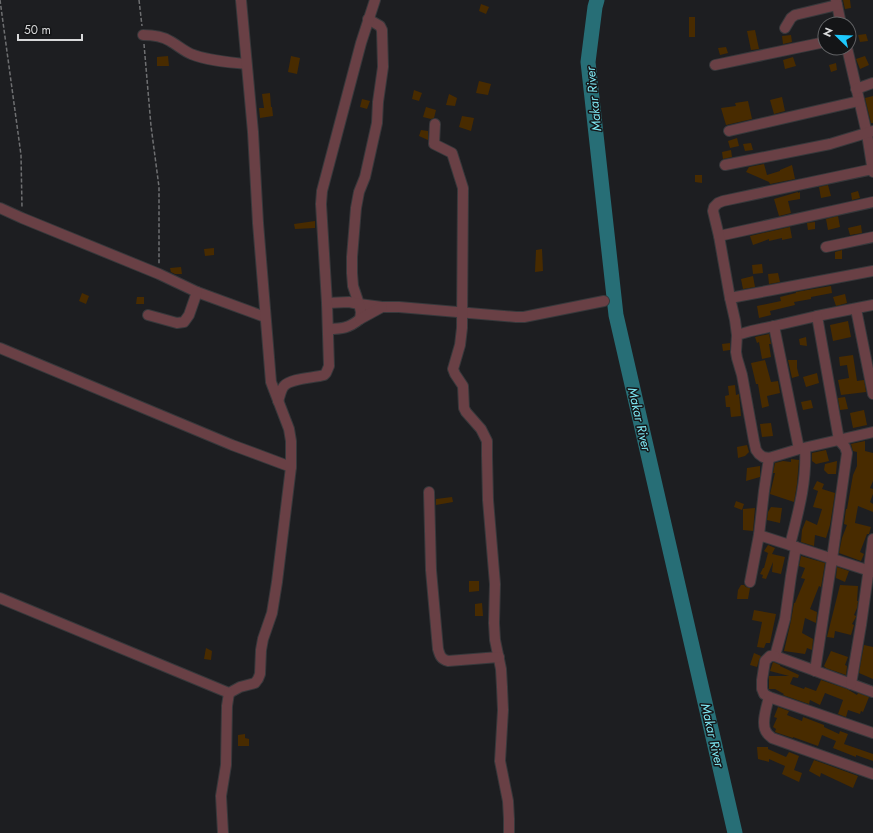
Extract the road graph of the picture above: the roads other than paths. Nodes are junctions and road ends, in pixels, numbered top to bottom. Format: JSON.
{"nodes":[{"id":1,"x":241,"y":0,"type":"edge"},
{"id":2,"x":375,"y":0,"type":"edge"},
{"id":3,"x":836,"y":2,"type":"edge"},
{"id":4,"x":839,"y":16,"type":"edge"},
{"id":5,"x":368,"y":19,"type":"junction"},
{"id":6,"x":786,"y":28,"type":"dead end"},
{"id":7,"x":143,"y":35,"type":"road end"},
{"id":8,"x":817,"y":44,"type":"edge"},
{"id":9,"x":849,"y":56,"type":"edge"},
{"id":10,"x":246,"y":64,"type":"junction"},
{"id":11,"x":715,"y":65,"type":"dead end"},
{"id":12,"x":873,"y":83,"type":"edge"},
{"id":13,"x":856,"y":89,"type":"junction"},
{"id":14,"x":859,"y":101,"type":"junction"},
{"id":15,"x":435,"y":124,"type":"dead end"},
{"id":16,"x":729,"y":131,"type":"dead end"},
{"id":17,"x":870,"y":132,"type":"edge"},
{"id":18,"x":725,"y":165,"type":"dead end"},
{"id":19,"x":873,"y":170,"type":"edge"},
{"id":20,"x":873,"y":202,"type":"edge"},
{"id":21,"x":0,"y":208,"type":"edge"},
{"id":22,"x":720,"y":236,"type":"junction"},
{"id":23,"x":873,"y":237,"type":"edge"},
{"id":24,"x":826,"y":248,"type":"dead end"},
{"id":25,"x":873,"y":271,"type":"edge"},
{"id":26,"x":196,"y":292,"type":"junction"},
{"id":27,"x":730,"y":298,"type":"junction"},
{"id":28,"x":604,"y":301,"type":"dead end"},
{"id":29,"x":327,"y":303,"type":"junction"},
{"id":30,"x":359,"y":304,"type":"junction"},
{"id":31,"x":873,"y":305,"type":"edge"},
{"id":32,"x":382,"y":307,"type":"junction"},
{"id":33,"x":856,"y":309,"type":"junction"},
{"id":34,"x":463,"y":313,"type":"junction"},
{"id":35,"x":148,"y":316,"type":"dead end"},
{"id":36,"x":817,"y":316,"type":"junction"},
{"id":37,"x":265,"y":317,"type":"junction"},
{"id":38,"x":360,"y":319,"type":"junction"},
{"id":39,"x":774,"y":326,"type":"junction"},
{"id":40,"x":328,"y":329,"type":"junction"},
{"id":41,"x":737,"y":335,"type":"junction"},
{"id":42,"x":0,"y":348,"type":"edge"},
{"id":43,"x":271,"y":382,"type":"junction"},
{"id":44,"x":284,"y":386,"type":"junction"},
{"id":45,"x":873,"y":394,"type":"edge"},
{"id":46,"x":278,"y":401,"type":"junction"},
{"id":47,"x":873,"y":432,"type":"edge"},
{"id":48,"x":839,"y":440,"type":"junction"},
{"id":49,"x":802,"y":448,"type":"junction"},
{"id":50,"x":769,"y":458,"type":"junction"},
{"id":51,"x":291,"y":467,"type":"junction"},
{"id":52,"x":429,"y":492,"type":"dead end"},
{"id":53,"x":759,"y":535,"type":"junction"},
{"id":54,"x":873,"y":539,"type":"edge"},
{"id":55,"x":793,"y":546,"type":"junction"},
{"id":56,"x":832,"y":559,"type":"junction"},
{"id":57,"x":871,"y":572,"type":"edge"},
{"id":58,"x":750,"y":582,"type":"dead end"},
{"id":59,"x":0,"y":598,"type":"edge"},
{"id":60,"x":774,"y":656,"type":"junction"},
{"id":61,"x":499,"y":657,"type":"junction"},
{"id":62,"x":815,"y":671,"type":"junction"},
{"id":63,"x":851,"y":684,"type":"junction"},
{"id":64,"x":873,"y":692,"type":"edge"},
{"id":65,"x":229,"y":693,"type":"junction"},
{"id":66,"x":769,"y":697,"type":"junction"},
{"id":67,"x":873,"y":733,"type":"edge"},
{"id":68,"x":873,"y":774,"type":"edge"},
{"id":69,"x":224,"y":833,"type":"edge"},
{"id":70,"x":509,"y":833,"type":"edge"}],
"edges":[{"from":1,"to":10,"type":"street"},
{"from":2,"to":5,"type":"street"},
{"from":3,"to":4,"type":"street"},
{"from":3,"to":6,"type":"street"},
{"from":5,"to":29,"type":"street"},
{"from":5,"to":30,"type":"street"},
{"from":7,"to":10,"type":"street"},
{"from":8,"to":11,"type":"street"},
{"from":9,"to":13,"type":"street"},
{"from":10,"to":37,"type":"street"},
{"from":12,"to":13,"type":"street"},
{"from":13,"to":14,"type":"street"},
{"from":14,"to":16,"type":"street"},
{"from":14,"to":17,"type":"street"},
{"from":15,"to":34,"type":"street"},
{"from":17,"to":18,"type":"street"},
{"from":17,"to":19,"type":"street"},
{"from":19,"to":22,"type":"street"},
{"from":20,"to":22,"type":"street"},
{"from":21,"to":26,"type":"street"},
{"from":22,"to":27,"type":"street"},
{"from":23,"to":24,"type":"street"},
{"from":25,"to":27,"type":"street"},
{"from":26,"to":35,"type":"street"},
{"from":26,"to":37,"type":"street"},
{"from":27,"to":41,"type":"street"},
{"from":28,"to":34,"type":"street"},
{"from":29,"to":30,"type":"street"},
{"from":29,"to":40,"type":"street"},
{"from":30,"to":32,"type":"street"},
{"from":30,"to":38,"type":"street"},
{"from":31,"to":33,"type":"street"},
{"from":32,"to":34,"type":"street"},
{"from":32,"to":38,"type":"street"},
{"from":33,"to":36,"type":"street"},
{"from":33,"to":45,"type":"street"},
{"from":34,"to":61,"type":"street"},
{"from":36,"to":39,"type":"street"},
{"from":36,"to":48,"type":"street"},
{"from":37,"to":43,"type":"street"},
{"from":38,"to":40,"type":"street"},
{"from":39,"to":41,"type":"street"},
{"from":39,"to":49,"type":"street"},
{"from":40,"to":44,"type":"street"},
{"from":41,"to":50,"type":"street"},
{"from":42,"to":51,"type":"street"},
{"from":43,"to":44,"type":"street"},
{"from":43,"to":46,"type":"street"},
{"from":44,"to":46,"type":"street"},
{"from":46,"to":51,"type":"street"},
{"from":47,"to":48,"type":"street"},
{"from":48,"to":49,"type":"street"},
{"from":48,"to":56,"type":"street"},
{"from":49,"to":50,"type":"street"},
{"from":49,"to":55,"type":"street"},
{"from":50,"to":53,"type":"street"},
{"from":51,"to":65,"type":"street"},
{"from":52,"to":61,"type":"street"},
{"from":53,"to":55,"type":"street"},
{"from":53,"to":58,"type":"street"},
{"from":54,"to":57,"type":"street"},
{"from":55,"to":56,"type":"street"},
{"from":55,"to":60,"type":"street"},
{"from":56,"to":57,"type":"street"},
{"from":56,"to":62,"type":"street"},
{"from":57,"to":63,"type":"street"},
{"from":59,"to":65,"type":"street"},
{"from":60,"to":62,"type":"street"},
{"from":60,"to":66,"type":"street"},
{"from":61,"to":70,"type":"street"},
{"from":62,"to":63,"type":"street"},
{"from":63,"to":64,"type":"street"},
{"from":65,"to":69,"type":"street"},
{"from":66,"to":67,"type":"street"},
{"from":66,"to":68,"type":"street"}]}
